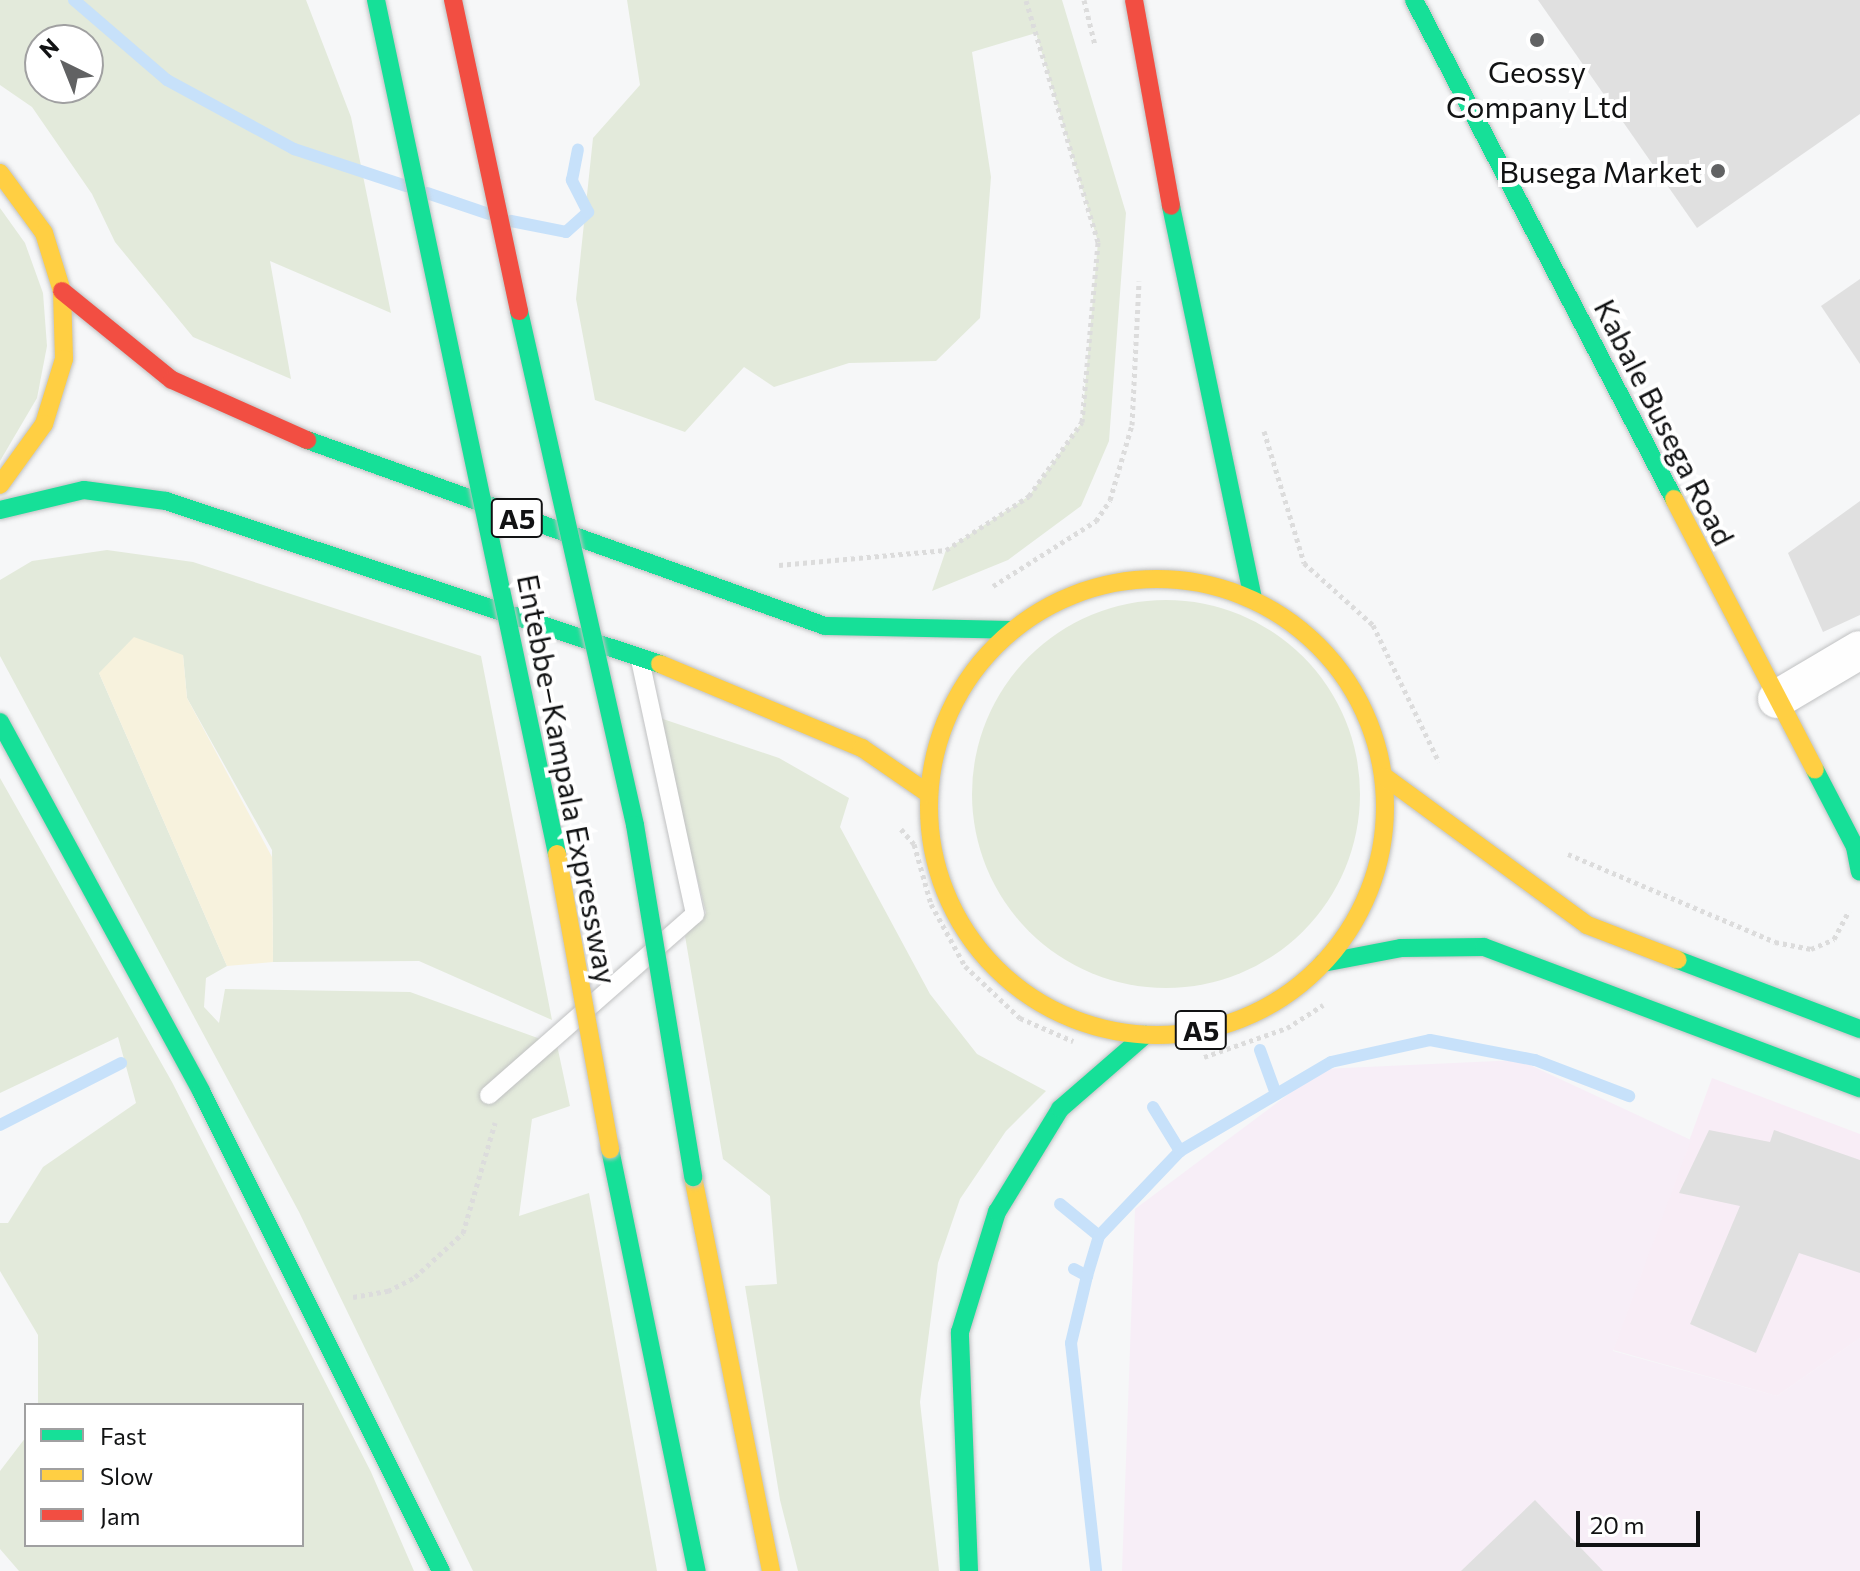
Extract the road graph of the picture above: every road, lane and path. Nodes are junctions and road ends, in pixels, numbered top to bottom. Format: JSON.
{"nodes":[{"id":1,"x":376,"y":0,"type":"edge"},
{"id":2,"x":453,"y":0,"type":"edge"},
{"id":3,"x":1026,"y":0,"type":"edge"},
{"id":4,"x":1084,"y":0,"type":"edge"},
{"id":5,"x":1134,"y":0,"type":"edge"},
{"id":6,"x":1414,"y":0,"type":"edge"},
{"id":7,"x":1098,"y":60,"type":"dead end"},
{"id":8,"x":0,"y":173,"type":"edge"},
{"id":9,"x":1141,"y":266,"type":"dead end"},
{"id":10,"x":62,"y":291,"type":"junction"},
{"id":11,"x":1260,"y":417,"type":"dead end"},
{"id":12,"x":0,"y":485,"type":"edge"},
{"id":13,"x":0,"y":510,"type":"edge"},
{"id":14,"x":767,"y":566,"type":"dead end"},
{"id":15,"x":982,"y":592,"type":"dead end"},
{"id":16,"x":1253,"y":598,"type":"junction"},
{"id":17,"x":1013,"y":630,"type":"junction"},
{"id":18,"x":1860,"y":650,"type":"edge"},
{"id":19,"x":640,"y":659,"type":"junction"},
{"id":20,"x":1777,"y":699,"type":"junction"},
{"id":21,"x":0,"y":722,"type":"edge"},
{"id":22,"x":1441,"y":766,"type":"dead end"},
{"id":23,"x":1385,"y":777,"type":"junction"},
{"id":24,"x":929,"y":794,"type":"junction"},
{"id":25,"x":1551,"y":847,"type":"dead end"},
{"id":26,"x":1858,"y":854,"type":"edge"},
{"id":27,"x":1852,"y":905,"type":"dead end"},
{"id":28,"x":1323,"y":963,"type":"junction"},
{"id":29,"x":1327,"y":1003,"type":"dead end"},
{"id":30,"x":1860,"y":1029,"type":"edge"},
{"id":31,"x":1145,"y":1035,"type":"junction"},
{"id":32,"x":1204,"y":1057,"type":"dead end"},
{"id":33,"x":1860,"y":1088,"type":"edge"},
{"id":34,"x":489,"y":1095,"type":"joint"},
{"id":35,"x":308,"y":1304,"type":"junction"},
{"id":36,"x":441,"y":1571,"type":"edge"},
{"id":37,"x":697,"y":1571,"type":"edge"},
{"id":38,"x":771,"y":1571,"type":"edge"},
{"id":39,"x":969,"y":1571,"type":"edge"}],
"edges":[{"from":1,"to":37,"type":"main road","name":"Entebbe–Kampala Expressway","bridge":true},
{"from":2,"to":38,"type":"main road","name":"Entebbe–Kampala Expressway","bridge":true},
{"from":3,"to":14,"type":"path"},
{"from":4,"to":7,"type":"path"},
{"from":5,"to":16,"type":"main road"},
{"from":6,"to":20,"type":"main road","name":"Kabale Busega Road"},
{"from":8,"to":10,"type":"main road"},
{"from":9,"to":15,"type":"path"},
{"from":10,"to":12,"type":"main road"},
{"from":10,"to":17,"type":"main road","number":"A5"},
{"from":11,"to":22,"type":"path"},
{"from":13,"to":19,"type":"main road"},
{"from":16,"to":17,"type":"main road","number":"A5"},
{"from":16,"to":23,"type":"main road","number":"A5"},
{"from":17,"to":24,"type":"main road","number":"A5"},
{"from":18,"to":20,"type":"street"},
{"from":19,"to":24,"type":"main road"},
{"from":19,"to":34,"type":"lane"},
{"from":20,"to":26,"type":"main road","name":"Kabale Busega Road"},
{"from":21,"to":35,"type":"main road"},
{"from":23,"to":28,"type":"main road","number":"A5"},
{"from":23,"to":30,"type":"main road"},
{"from":24,"to":31,"type":"main road","number":"A5"},
{"from":25,"to":27,"type":"path"},
{"from":28,"to":31,"type":"main road","number":"A5"},
{"from":28,"to":33,"type":"main road","number":"A5"},
{"from":29,"to":32,"type":"path"},
{"from":31,"to":39,"type":"main road"},
{"from":34,"to":35,"type":"path"},
{"from":35,"to":36,"type":"main road"}]}
